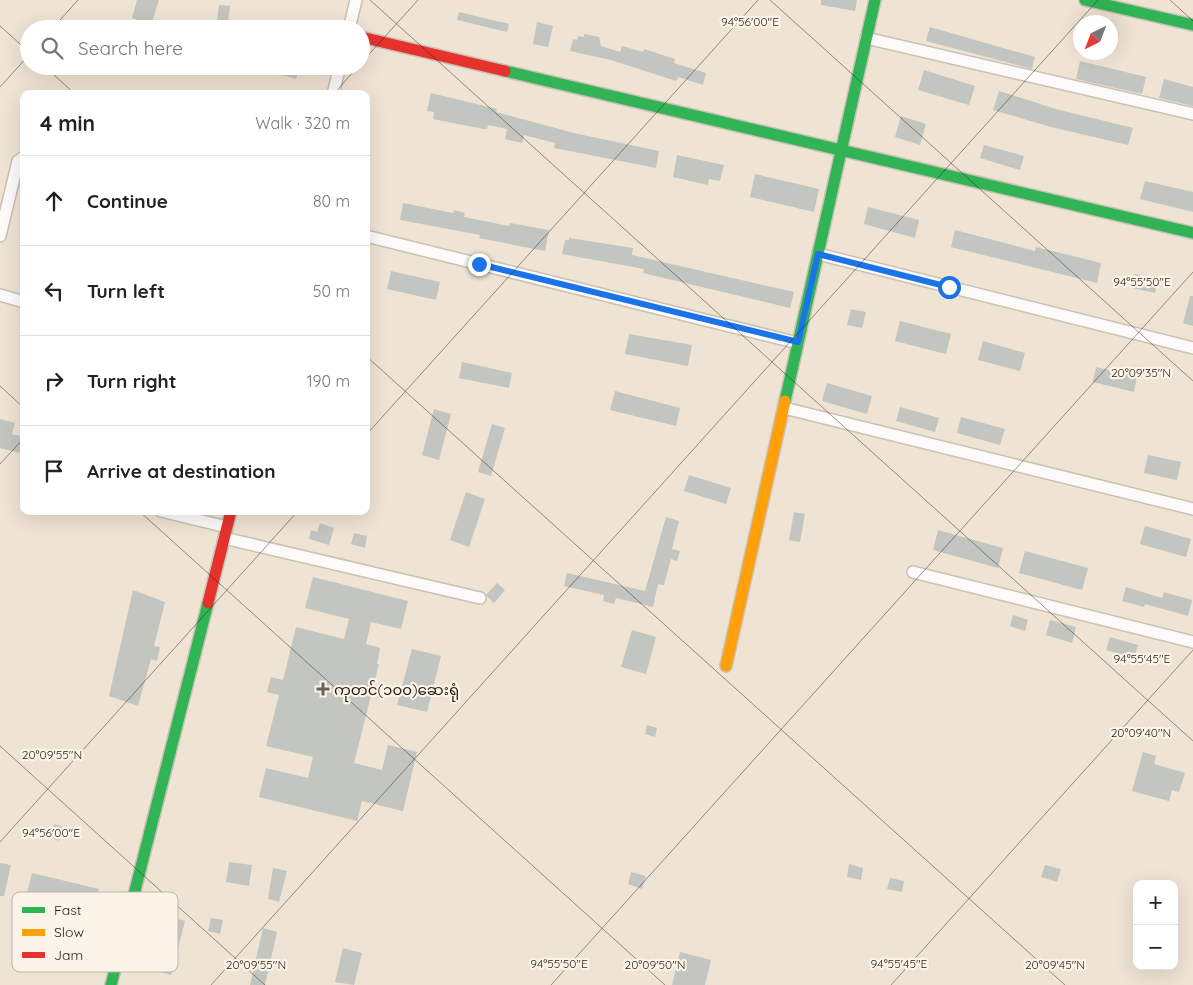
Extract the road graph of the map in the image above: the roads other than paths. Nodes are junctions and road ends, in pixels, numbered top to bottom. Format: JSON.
{"nodes":[{"id":1,"x":356,"y":0,"type":"edge"},
{"id":2,"x":875,"y":0,"type":"edge"},
{"id":3,"x":1085,"y":0,"type":"edge"},
{"id":4,"x":351,"y":20,"type":"edge"},
{"id":5,"x":1193,"y":25,"type":"edge"},
{"id":6,"x":866,"y":38,"type":"junction"},
{"id":7,"x":370,"y":39,"type":"edge"},
{"id":8,"x":338,"y":75,"type":"edge"},
{"id":9,"x":334,"y":90,"type":"edge"},
{"id":10,"x":1193,"y":114,"type":"edge"},
{"id":11,"x":841,"y":150,"type":"junction"},
{"id":12,"x":20,"y":160,"type":"edge"},
{"id":13,"x":1193,"y":233,"type":"edge"},
{"id":14,"x":0,"y":236,"type":"edge"},
{"id":15,"x":370,"y":237,"type":"edge"},
{"id":16,"x":818,"y":254,"type":"junction"},
{"id":17,"x":0,"y":295,"type":"edge"},
{"id":18,"x":20,"y":301,"type":"edge"},
{"id":19,"x":798,"y":342,"type":"junction"},
{"id":20,"x":1193,"y":348,"type":"edge"},
{"id":21,"x":784,"y":408,"type":"junction"},
{"id":22,"x":1193,"y":509,"type":"edge"},
{"id":23,"x":173,"y":515,"type":"edge"},
{"id":24,"x":230,"y":515,"type":"edge"},
{"id":25,"x":225,"y":532,"type":"junction"},
{"id":26,"x":913,"y":572,"type":"dead end"},
{"id":27,"x":480,"y":598,"type":"dead end"},
{"id":28,"x":1193,"y":642,"type":"edge"},
{"id":29,"x":726,"y":666,"type":"dead end"},
{"id":30,"x":134,"y":892,"type":"edge"},
{"id":31,"x":114,"y":972,"type":"edge"},
{"id":32,"x":111,"y":985,"type":"edge"}],
"edges":[{"from":1,"to":4,"type":"street"},
{"from":2,"to":6,"type":"main road"},
{"from":3,"to":5,"type":"main road"},
{"from":6,"to":10,"type":"street"},
{"from":6,"to":11,"type":"main road"},
{"from":7,"to":11,"type":"main road"},
{"from":8,"to":9,"type":"street"},
{"from":11,"to":13,"type":"main road"},
{"from":11,"to":16,"type":"main road"},
{"from":12,"to":14,"type":"street"},
{"from":15,"to":19,"type":"street"},
{"from":16,"to":19,"type":"main road"},
{"from":16,"to":20,"type":"street"},
{"from":17,"to":18,"type":"street"},
{"from":19,"to":21,"type":"main road"},
{"from":21,"to":22,"type":"street"},
{"from":21,"to":29,"type":"main road"},
{"from":23,"to":25,"type":"street"},
{"from":24,"to":25,"type":"main road"},
{"from":25,"to":27,"type":"street"},
{"from":25,"to":30,"type":"main road"},
{"from":26,"to":28,"type":"street"},
{"from":31,"to":32,"type":"main road"}]}
